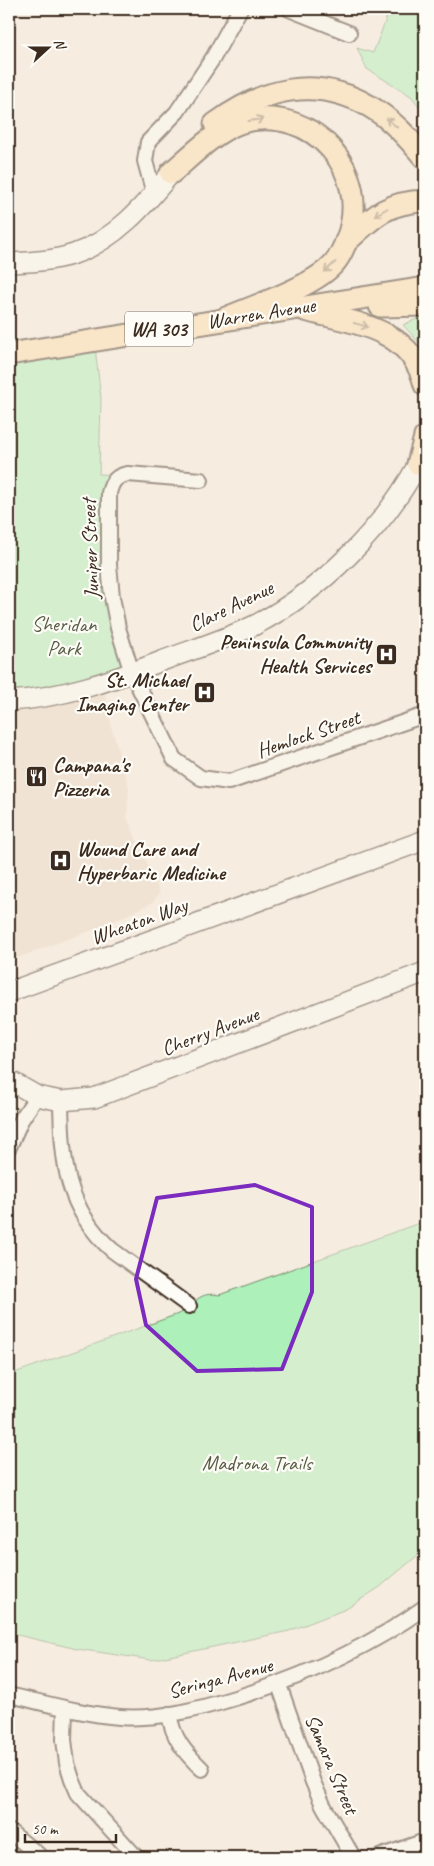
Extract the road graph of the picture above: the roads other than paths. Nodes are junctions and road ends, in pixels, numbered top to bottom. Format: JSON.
{"nodes":[{"id":1,"x":240,"y":9,"type":"edge"},
{"id":2,"x":289,"y":9,"type":"edge"},
{"id":3,"x":349,"y":33,"type":"dead end"},
{"id":4,"x":425,"y":158,"type":"edge"},
{"id":5,"x":171,"y":173,"type":"junction"},
{"id":6,"x":154,"y":194,"type":"junction"},
{"id":7,"x":425,"y":201,"type":"edge"},
{"id":8,"x":346,"y":242,"type":"junction"},
{"id":9,"x":9,"y":263,"type":"edge"},
{"id":10,"x":425,"y":288,"type":"edge"},
{"id":11,"x":425,"y":305,"type":"edge"},
{"id":12,"x":297,"y":308,"type":"junction"},
{"id":13,"x":224,"y":319,"type":"junction"},
{"id":14,"x":9,"y":354,"type":"edge"},
{"id":15,"x":425,"y":385,"type":"edge"},
{"id":16,"x":425,"y":437,"type":"edge"},
{"id":17,"x":422,"y":456,"type":"edge"},
{"id":18,"x":201,"y":480,"type":"dead end"},
{"id":19,"x":132,"y":673,"type":"junction"},
{"id":20,"x":9,"y":701,"type":"edge"},
{"id":21,"x":425,"y":715,"type":"edge"},
{"id":22,"x":201,"y":778,"type":"joint"},
{"id":23,"x":425,"y":840,"type":"edge"},
{"id":24,"x":425,"y":972,"type":"edge"},
{"id":25,"x":9,"y":992,"type":"edge"},
{"id":26,"x":9,"y":1080,"type":"edge"},
{"id":27,"x":37,"y":1096,"type":"junction"},
{"id":28,"x":61,"y":1101,"type":"junction"},
{"id":29,"x":9,"y":1147,"type":"edge"},
{"id":30,"x":189,"y":1306,"type":"dead end"},
{"id":31,"x":425,"y":1607,"type":"edge"},
{"id":32,"x":278,"y":1685,"type":"junction"},
{"id":33,"x":9,"y":1694,"type":"edge"},
{"id":34,"x":65,"y":1708,"type":"junction"},
{"id":35,"x":169,"y":1714,"type":"junction"},
{"id":36,"x":202,"y":1769,"type":"dead end"},
{"id":37,"x":9,"y":1831,"type":"edge"},
{"id":38,"x":425,"y":1841,"type":"edge"},
{"id":39,"x":41,"y":1857,"type":"edge"},
{"id":40,"x":136,"y":1857,"type":"edge"},
{"id":41,"x":353,"y":1857,"type":"edge"},
{"id":42,"x":379,"y":1857,"type":"edge"}],
"edges":[{"from":1,"to":6,"type":"street"},
{"from":2,"to":3,"type":"street"},
{"from":4,"to":5,"type":"main road","one_way":true},
{"from":5,"to":6,"type":"street"},
{"from":5,"to":8,"type":"main road","one_way":true},
{"from":6,"to":9,"type":"street"},
{"from":7,"to":8,"type":"main road","one_way":true},
{"from":8,"to":13,"type":"main road","one_way":true},
{"from":10,"to":12,"type":"main road","name":"Warren Avenue","number":"WA 303"},
{"from":11,"to":12,"type":"main road"},
{"from":12,"to":13,"type":"main road","name":"Warren Avenue","number":"WA 303"},
{"from":12,"to":15,"type":"main road","one_way":true},
{"from":13,"to":14,"type":"main road","name":"Warren Avenue","number":"WA 303"},
{"from":16,"to":17,"type":"main road"},
{"from":17,"to":19,"type":"street","name":"Clare Avenue"},
{"from":18,"to":19,"type":"street","name":"Juniper Street"},
{"from":19,"to":20,"type":"street","name":"Clare Avenue"},
{"from":19,"to":22,"type":"street","name":"Juniper Street"},
{"from":21,"to":22,"type":"street","name":"Hemlock Street"},
{"from":23,"to":25,"type":"street","name":"Wheaton Way"},
{"from":24,"to":28,"type":"street","name":"Cherry Avenue"},
{"from":26,"to":27,"type":"street","name":"Cherry Avenue"},
{"from":27,"to":28,"type":"street","name":"Cherry Avenue"},
{"from":27,"to":29,"type":"street"},
{"from":28,"to":30,"type":"street"},
{"from":31,"to":32,"type":"street","name":"Seringa Avenue"},
{"from":32,"to":35,"type":"street","name":"Seringa Avenue"},
{"from":32,"to":41,"type":"street","name":"Samara Street"},
{"from":33,"to":34,"type":"street","name":"Seringa Avenue"},
{"from":34,"to":35,"type":"street","name":"Seringa Avenue"},
{"from":34,"to":40,"type":"street"},
{"from":35,"to":36,"type":"street"},
{"from":37,"to":39,"type":"street"},
{"from":38,"to":42,"type":"street"}]}
